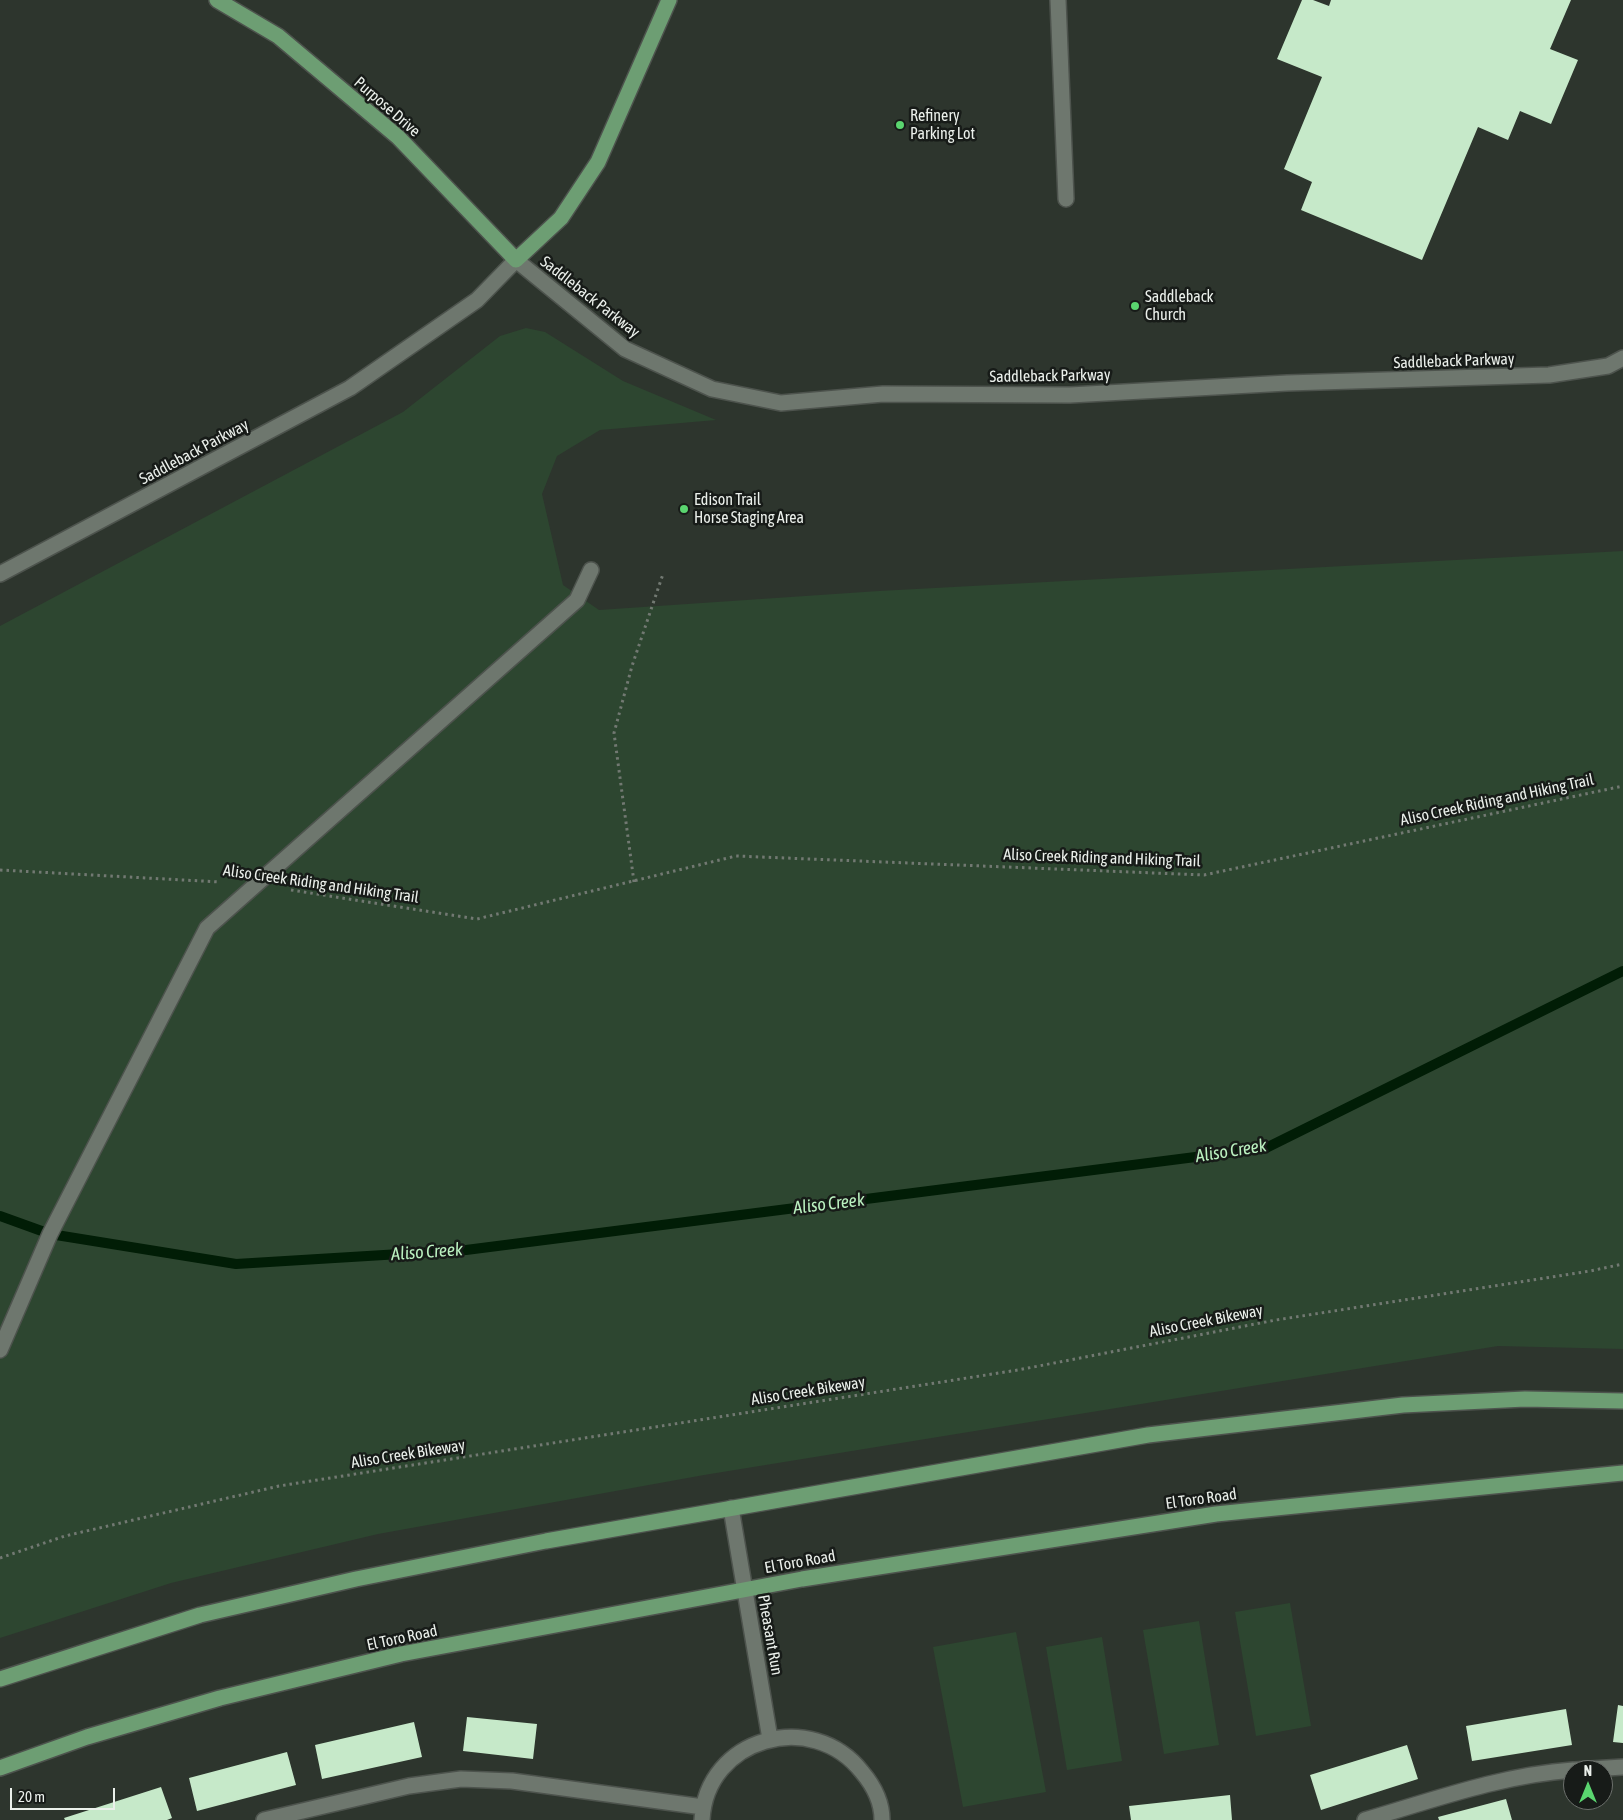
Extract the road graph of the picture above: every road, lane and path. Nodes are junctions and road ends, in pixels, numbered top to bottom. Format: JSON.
{"nodes":[{"id":1,"x":217,"y":0,"type":"edge"},
{"id":2,"x":669,"y":0,"type":"edge"},
{"id":3,"x":1058,"y":0,"type":"edge"},
{"id":4,"x":1066,"y":199,"type":"dead end"},
{"id":5,"x":516,"y":260,"type":"junction"},
{"id":6,"x":1623,"y":358,"type":"edge"},
{"id":7,"x":591,"y":570,"type":"dead end"},
{"id":8,"x":0,"y":574,"type":"edge"},
{"id":9,"x":663,"y":574,"type":"dead end"},
{"id":10,"x":1623,"y":786,"type":"edge"},
{"id":11,"x":0,"y":870,"type":"edge"},
{"id":12,"x":634,"y":882,"type":"junction"},
{"id":13,"x":255,"y":884,"type":"junction"},
{"id":14,"x":1623,"y":1264,"type":"edge"},
{"id":15,"x":0,"y":1350,"type":"edge"},
{"id":16,"x":1623,"y":1401,"type":"edge"},
{"id":17,"x":1623,"y":1474,"type":"edge"},
{"id":18,"x":731,"y":1508,"type":"junction"},
{"id":19,"x":0,"y":1558,"type":"edge"},
{"id":20,"x":744,"y":1590,"type":"junction"},
{"id":21,"x":0,"y":1679,"type":"edge"},
{"id":22,"x":770,"y":1739,"type":"junction"},
{"id":23,"x":0,"y":1768,"type":"edge"},
{"id":24,"x":1563,"y":1771,"type":"edge"},
{"id":25,"x":702,"y":1814,"type":"edge"},
{"id":26,"x":264,"y":1820,"type":"edge"},
{"id":27,"x":882,"y":1820,"type":"edge"},
{"id":28,"x":1365,"y":1820,"type":"edge"}],
"edges":[{"from":1,"to":5,"type":"main road","name":"Purpose Drive"},
{"from":2,"to":5,"type":"main road","name":"Saddleback Parkway"},
{"from":3,"to":4,"type":"street"},
{"from":5,"to":6,"type":"street","name":"Saddleback Parkway"},
{"from":5,"to":8,"type":"street","name":"Saddleback Parkway"},
{"from":7,"to":13,"type":"street"},
{"from":9,"to":12,"type":"path"},
{"from":10,"to":12,"type":"path","name":"Aliso Creek Riding and Hiking Trail"},
{"from":11,"to":13,"type":"path","name":"Aliso Creek Riding and Hiking Trail"},
{"from":12,"to":13,"type":"path","name":"Aliso Creek Riding and Hiking Trail"},
{"from":13,"to":15,"type":"street"},
{"from":14,"to":19,"type":"path","name":"Aliso Creek Bikeway"},
{"from":16,"to":18,"type":"main road"},
{"from":17,"to":20,"type":"main road","name":"El Toro Road"},
{"from":18,"to":20,"type":"street","name":"Pheasant Run"},
{"from":18,"to":21,"type":"main road"},
{"from":20,"to":22,"type":"street","name":"Pheasant Run"},
{"from":20,"to":23,"type":"main road","name":"El Toro Road"},
{"from":22,"to":25,"type":"street"},
{"from":22,"to":27,"type":"street"},
{"from":24,"to":28,"type":"street"},
{"from":25,"to":26,"type":"street"}]}
